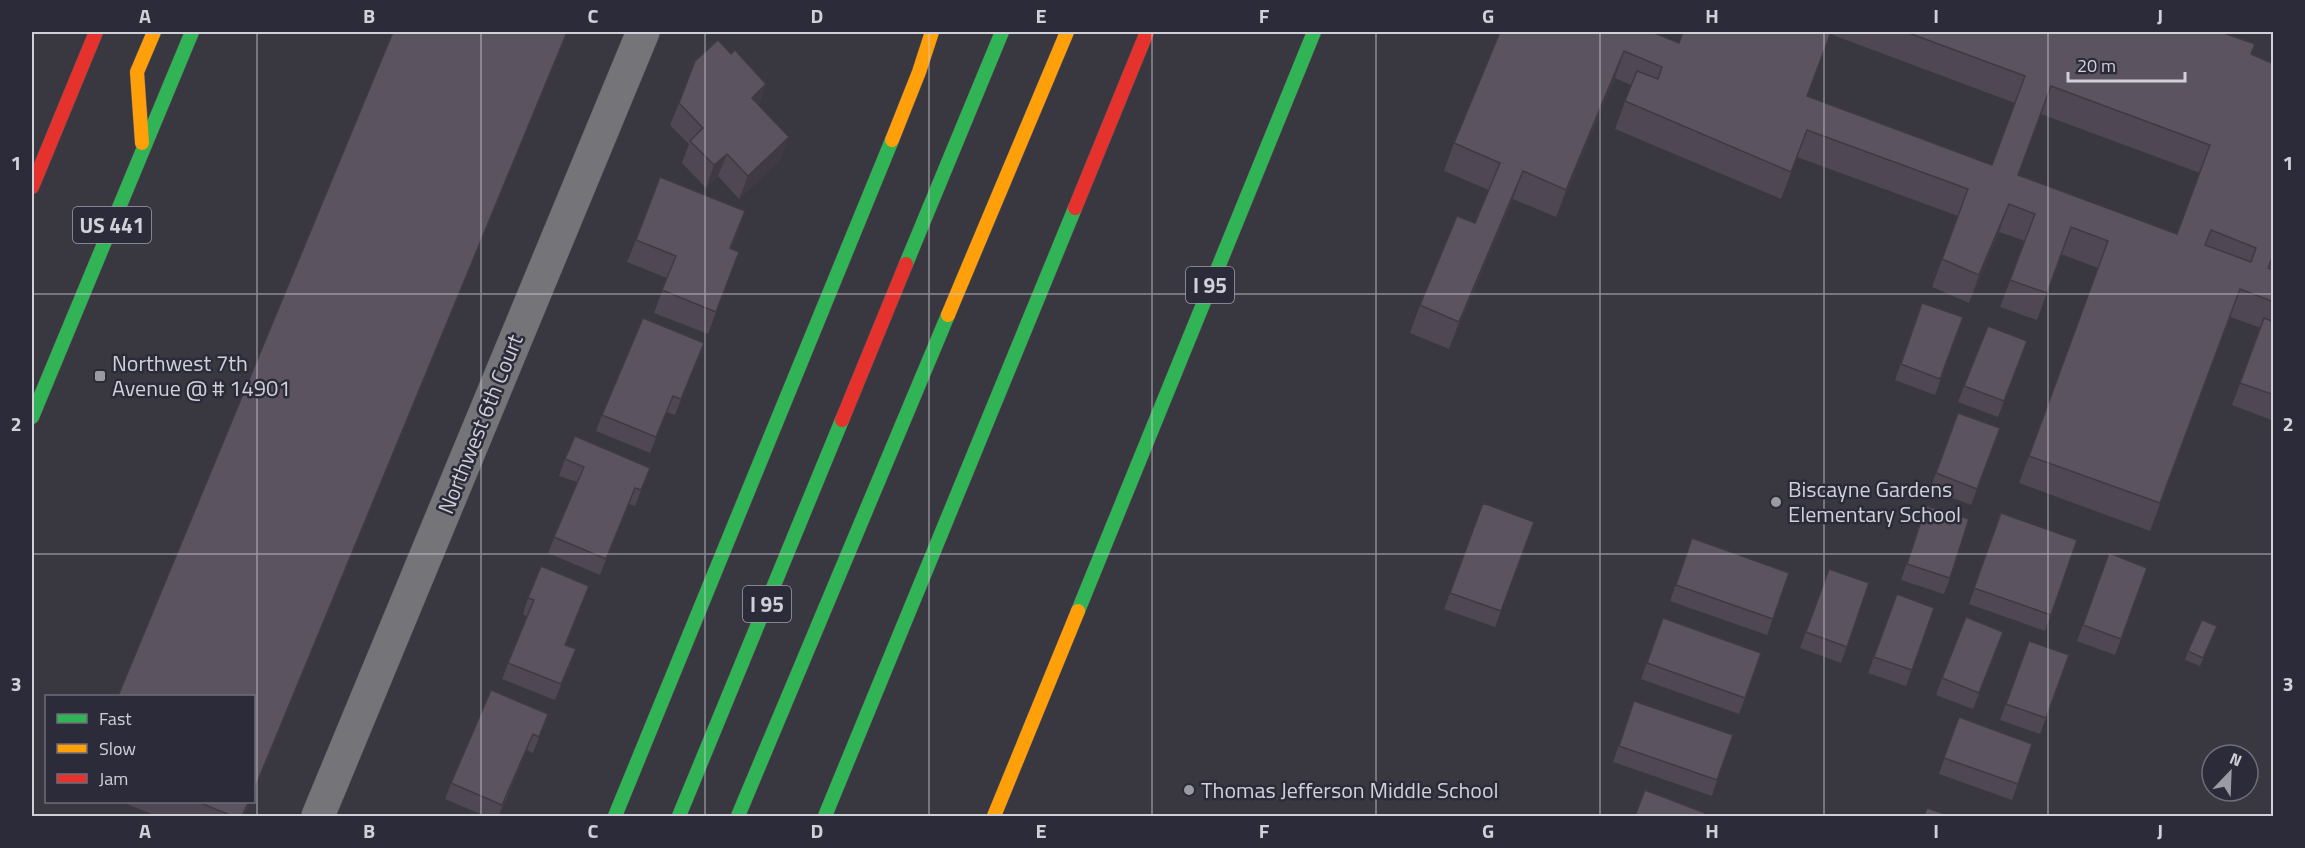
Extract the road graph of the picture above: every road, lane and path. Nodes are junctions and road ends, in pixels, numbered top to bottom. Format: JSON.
{"nodes":[{"id":1,"x":96,"y":32,"type":"edge"},
{"id":2,"x":154,"y":32,"type":"edge"},
{"id":3,"x":192,"y":32,"type":"edge"},
{"id":4,"x":643,"y":32,"type":"edge"},
{"id":5,"x":932,"y":32,"type":"edge"},
{"id":6,"x":1002,"y":32,"type":"edge"},
{"id":7,"x":1067,"y":32,"type":"edge"},
{"id":8,"x":1147,"y":32,"type":"edge"},
{"id":9,"x":1314,"y":32,"type":"edge"},
{"id":10,"x":143,"y":150,"type":"junction"},
{"id":11,"x":32,"y":187,"type":"edge"},
{"id":12,"x":32,"y":417,"type":"edge"},
{"id":13,"x":967,"y":507,"type":"dead end"},
{"id":14,"x":833,"y":796,"type":"junction"},
{"id":15,"x":318,"y":816,"type":"edge"},
{"id":16,"x":615,"y":816,"type":"edge"},
{"id":17,"x":680,"y":816,"type":"edge"},
{"id":18,"x":738,"y":816,"type":"edge"},
{"id":19,"x":825,"y":816,"type":"edge"},
{"id":20,"x":994,"y":816,"type":"edge"}],
"edges":[{"from":1,"to":11,"type":"main road"},
{"from":2,"to":10,"type":"main road"},
{"from":3,"to":10,"type":"main road","number":"US 441"},
{"from":4,"to":15,"type":"street","name":"Northwest 6th Court"},
{"from":5,"to":16,"type":"main road"},
{"from":6,"to":17,"type":"main road","number":"I 95"},
{"from":7,"to":18,"type":"main road"},
{"from":8,"to":14,"type":"main road"},
{"from":9,"to":20,"type":"main road","number":"I 95"},
{"from":10,"to":12,"type":"main road","number":"US 441"},
{"from":13,"to":14,"type":"main road"},
{"from":14,"to":19,"type":"main road"}]}
